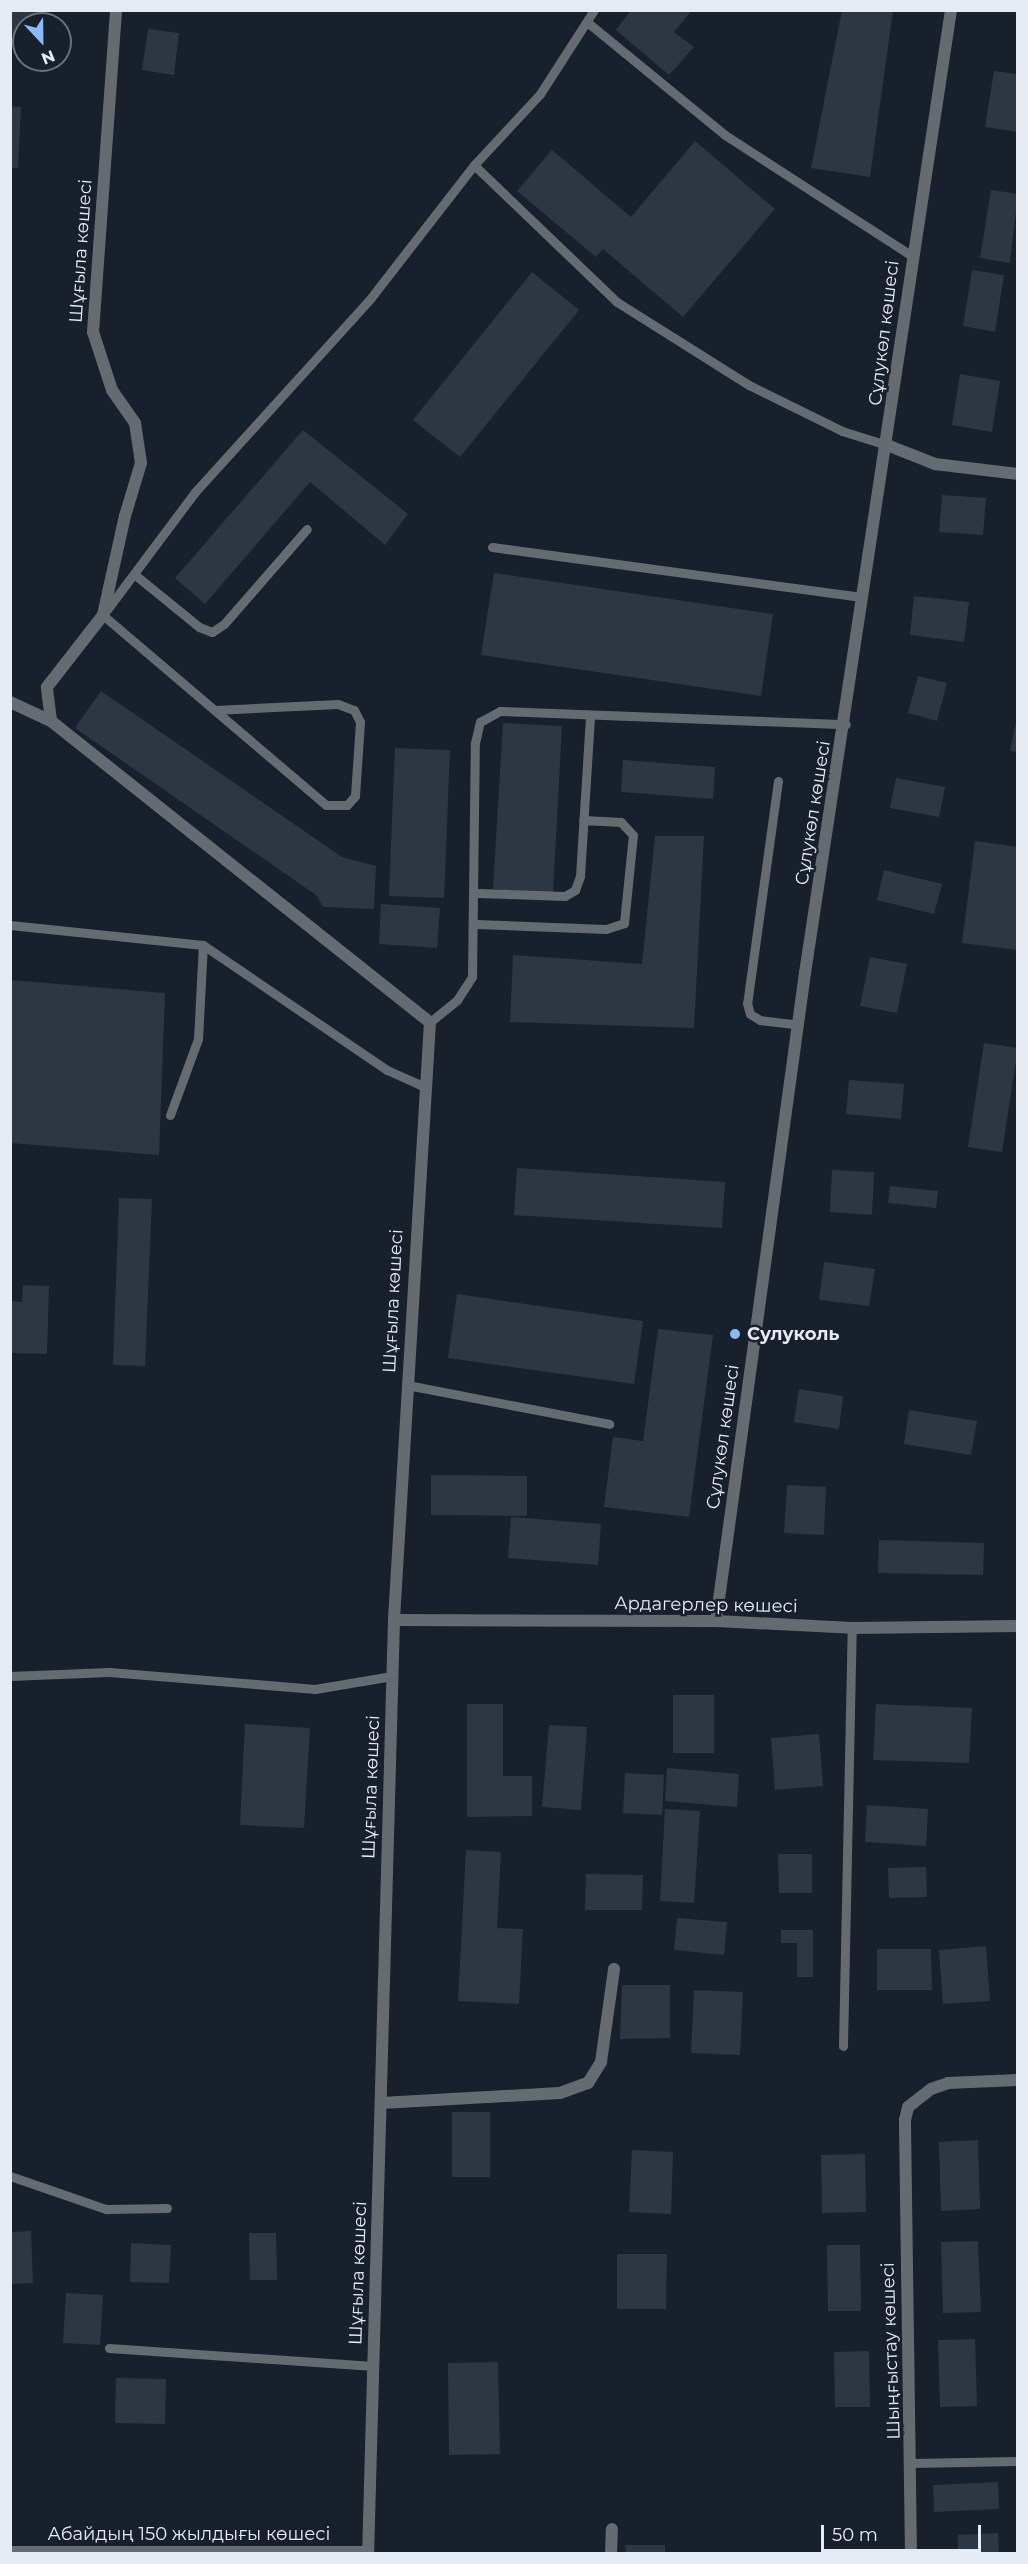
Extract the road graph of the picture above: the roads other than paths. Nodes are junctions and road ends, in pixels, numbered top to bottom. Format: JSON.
{"nodes":[{"id":1,"x":116,"y":10,"type":"edge"},
{"id":2,"x":594,"y":10,"type":"edge"},
{"id":3,"x":951,"y":10,"type":"edge"},
{"id":4,"x":586,"y":22,"type":"junction"},
{"id":5,"x":474,"y":165,"type":"junction"},
{"id":6,"x":912,"y":256,"type":"junction"},
{"id":7,"x":887,"y":445,"type":"junction"},
{"id":8,"x":1017,"y":474,"type":"edge"},
{"id":9,"x":307,"y":529,"type":"dead end"},
{"id":10,"x":492,"y":547,"type":"dead end"},
{"id":11,"x":134,"y":574,"type":"junction"},
{"id":12,"x":862,"y":597,"type":"junction"},
{"id":13,"x":103,"y":615,"type":"junction"},
{"id":14,"x":10,"y":702,"type":"edge"},
{"id":15,"x":215,"y":710,"type":"junction"},
{"id":16,"x":590,"y":715,"type":"junction"},
{"id":17,"x":51,"y":721,"type":"junction"},
{"id":18,"x":846,"y":724,"type":"junction"},
{"id":19,"x":778,"y":781,"type":"dead end"},
{"id":20,"x":583,"y":820,"type":"junction"},
{"id":21,"x":476,"y":893,"type":"junction"},
{"id":22,"x":476,"y":924,"type":"junction"},
{"id":23,"x":10,"y":926,"type":"edge"},
{"id":24,"x":203,"y":945,"type":"junction"},
{"id":25,"x":430,"y":1022,"type":"junction"},
{"id":26,"x":798,"y":1025,"type":"junction"},
{"id":27,"x":423,"y":1086,"type":"junction"},
{"id":28,"x":170,"y":1115,"type":"dead end"},
{"id":29,"x":407,"y":1385,"type":"junction"},
{"id":30,"x":609,"y":1424,"type":"dead end"},
{"id":31,"x":393,"y":1620,"type":"junction"},
{"id":32,"x":716,"y":1622,"type":"junction"},
{"id":33,"x":1017,"y":1626,"type":"edge"},
{"id":34,"x":852,"y":1628,"type":"junction"},
{"id":35,"x":10,"y":1676,"type":"edge"},
{"id":36,"x":392,"y":1676,"type":"junction"},
{"id":37,"x":614,"y":1969,"type":"dead end"},
{"id":38,"x":843,"y":2046,"type":"dead end"},
{"id":39,"x":1017,"y":2080,"type":"edge"},
{"id":40,"x":381,"y":2103,"type":"junction"},
{"id":41,"x":10,"y":2176,"type":"edge"},
{"id":42,"x":167,"y":2208,"type":"dead end"},
{"id":43,"x":109,"y":2348,"type":"dead end"},
{"id":44,"x":373,"y":2366,"type":"junction"},
{"id":45,"x":1017,"y":2461,"type":"edge"},
{"id":46,"x":912,"y":2463,"type":"junction"},
{"id":47,"x":612,"y":2529,"type":"dead end"},
{"id":48,"x":10,"y":2552,"type":"edge"},
{"id":49,"x":368,"y":2553,"type":"edge"},
{"id":50,"x":611,"y":2553,"type":"edge"},
{"id":51,"x":911,"y":2553,"type":"edge"}],
"edges":[{"from":1,"to":13,"type":"street","name":"Шұғыла көшесі"},
{"from":2,"to":4,"type":"lane"},
{"from":3,"to":6,"type":"street","name":"Сұлукөл көшесі"},
{"from":4,"to":5,"type":"lane"},
{"from":4,"to":6,"type":"lane"},
{"from":5,"to":7,"type":"lane"},
{"from":5,"to":11,"type":"lane"},
{"from":6,"to":7,"type":"street","name":"Сұлукөл көшесі"},
{"from":7,"to":8,"type":"street"},
{"from":7,"to":12,"type":"street","name":"Сұлукөл көшесі"},
{"from":9,"to":11,"type":"lane"},
{"from":10,"to":12,"type":"lane"},
{"from":11,"to":13,"type":"lane"},
{"from":12,"to":18,"type":"street","name":"Сұлукөл көшесі"},
{"from":13,"to":15,"type":"lane"},
{"from":13,"to":17,"type":"street"},
{"from":14,"to":17,"type":"street"},
{"from":15,"to":15,"type":"lane"},
{"from":16,"to":18,"type":"lane"},
{"from":16,"to":20,"type":"lane"},
{"from":16,"to":21,"type":"lane"},
{"from":17,"to":25,"type":"street"},
{"from":18,"to":26,"type":"street","name":"Сұлукөл көшесі"},
{"from":19,"to":26,"type":"lane"},
{"from":20,"to":21,"type":"lane"},
{"from":20,"to":22,"type":"lane"},
{"from":21,"to":22,"type":"lane"},
{"from":22,"to":25,"type":"lane"},
{"from":23,"to":24,"type":"lane"},
{"from":24,"to":27,"type":"lane"},
{"from":24,"to":28,"type":"lane"},
{"from":25,"to":27,"type":"street","name":"Шұғыла көшесі"},
{"from":26,"to":32,"type":"street","name":"Сұлукөл көшесі"},
{"from":27,"to":29,"type":"street","name":"Шұғыла көшесі"},
{"from":29,"to":30,"type":"lane"},
{"from":29,"to":31,"type":"street","name":"Шұғыла көшесі"},
{"from":31,"to":32,"type":"street","name":"Ардагерлер көшесі"},
{"from":31,"to":36,"type":"street","name":"Шұғыла көшесі"},
{"from":32,"to":34,"type":"street","name":"Ардагерлер көшесі"},
{"from":33,"to":34,"type":"street","name":"Ардагерлер көшесі"},
{"from":34,"to":38,"type":"lane"},
{"from":35,"to":36,"type":"lane"},
{"from":36,"to":40,"type":"street","name":"Шұғыла көшесі"},
{"from":37,"to":40,"type":"street"},
{"from":39,"to":46,"type":"street","name":"Шыңғыстау көшесі"},
{"from":40,"to":44,"type":"street","name":"Шұғыла көшесі"},
{"from":41,"to":42,"type":"lane"},
{"from":43,"to":44,"type":"lane"},
{"from":44,"to":49,"type":"street","name":"Шұғыла көшесі"},
{"from":45,"to":46,"type":"lane"},
{"from":46,"to":51,"type":"street","name":"Шыңғыстау көшесі"},
{"from":47,"to":50,"type":"street"},
{"from":48,"to":49,"type":"street","name":"Абайдың 150 жылдығы көшесі"}]}
